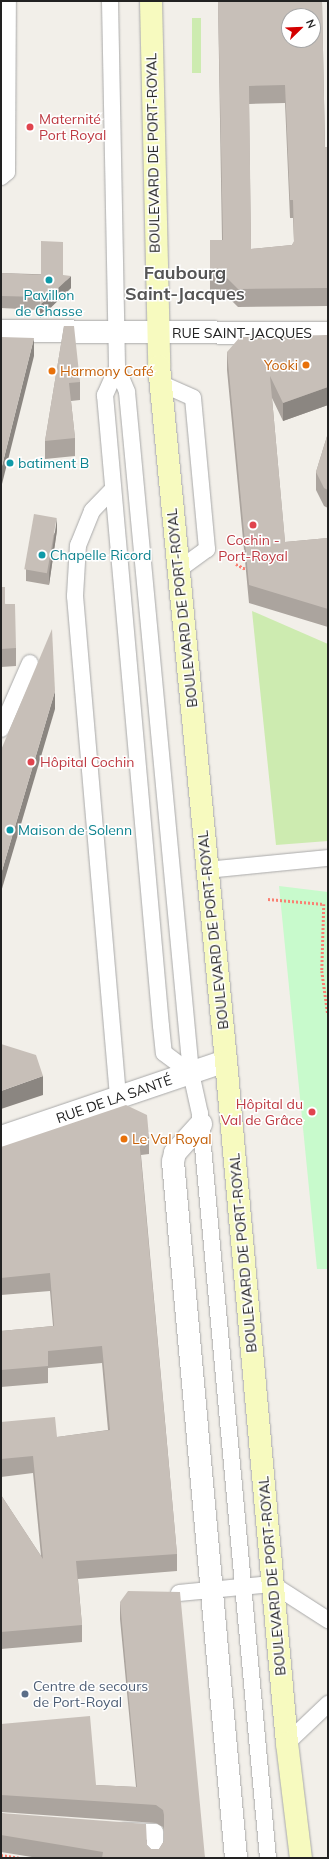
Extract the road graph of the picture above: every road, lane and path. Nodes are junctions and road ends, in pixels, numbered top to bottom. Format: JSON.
{"nodes":[{"id":1,"x":8,"y":1,"type":"edge"},
{"id":2,"x":110,"y":1,"type":"edge"},
{"id":3,"x":150,"y":1,"type":"edge"},
{"id":4,"x":1,"y":177,"type":"edge"},
{"id":5,"x":1,"y":331,"type":"edge"},
{"id":6,"x":116,"y":333,"type":"junction"},
{"id":7,"x":328,"y":333,"type":"edge"},
{"id":8,"x":156,"y":334,"type":"junction"},
{"id":9,"x":117,"y":368,"type":"junction"},
{"id":10,"x":160,"y":383,"type":"junction"},
{"id":11,"x":113,"y":489,"type":"junction"},
{"id":12,"x":236,"y":564,"type":"dead end"},
{"id":13,"x":178,"y":570,"type":"junction"},
{"id":14,"x":252,"y":571,"type":"edge"},
{"id":15,"x":30,"y":663,"type":"dead end"},
{"id":16,"x":1,"y":729,"type":"edge"},
{"id":17,"x":328,"y":858,"type":"edge"},
{"id":18,"x":207,"y":870,"type":"junction"},
{"id":19,"x":268,"y":899,"type":"dead end"},
{"id":20,"x":328,"y":1015,"type":"edge"},
{"id":21,"x":226,"y":1061,"type":"junction"},
{"id":22,"x":192,"y":1073,"type":"junction"},
{"id":23,"x":118,"y":1097,"type":"junction"},
{"id":24,"x":201,"y":1124,"type":"junction"},
{"id":25,"x":1,"y":1137,"type":"edge"},
{"id":26,"x":272,"y":1584,"type":"junction"},
{"id":27,"x":243,"y":1586,"type":"junction"},
{"id":28,"x":211,"y":1590,"type":"junction"},
{"id":29,"x":179,"y":1593,"type":"edge"},
{"id":30,"x":328,"y":1620,"type":"edge"},
{"id":31,"x":328,"y":1704,"type":"edge"},
{"id":32,"x":287,"y":1743,"type":"junction"},
{"id":33,"x":110,"y":1830,"type":"edge"},
{"id":34,"x":1,"y":1855,"type":"edge"},
{"id":35,"x":19,"y":1858,"type":"edge"},
{"id":36,"x":155,"y":1858,"type":"edge"},
{"id":37,"x":236,"y":1858,"type":"edge"},
{"id":38,"x":268,"y":1858,"type":"edge"},
{"id":39,"x":301,"y":1858,"type":"edge"}],
"edges":[{"from":1,"to":4,"type":"lane"},
{"from":2,"to":6,"type":"lane","name":"BOULEVARD DE PORT-ROYAL"},
{"from":3,"to":8,"type":"main road","name":"BOULEVARD DE PORT-ROYAL"},
{"from":5,"to":6,"type":"street","name":"RUE SAINT-JACQUES"},
{"from":6,"to":8,"type":"street","name":"RUE SAINT-JACQUES"},
{"from":6,"to":9,"type":"lane","name":"BOULEVARD DE PORT-ROYAL"},
{"from":7,"to":8,"type":"street","name":"RUE SAINT-JACQUES"},
{"from":8,"to":10,"type":"main road","name":"BOULEVARD DE PORT-ROYAL"},
{"from":9,"to":11,"type":"lane","name":"BOULEVARD DE PORT-ROYAL"},
{"from":9,"to":22,"type":"lane","name":"BOULEVARD DE PORT-ROYAL"},
{"from":10,"to":13,"type":"main road","name":"BOULEVARD DE PORT-ROYAL"},
{"from":10,"to":13,"type":"lane"},
{"from":11,"to":22,"type":"lane","name":"BOULEVARD DE PORT-ROYAL"},
{"from":11,"to":23,"type":"lane"},
{"from":12,"to":14,"type":"path"},
{"from":13,"to":18,"type":"main road","name":"BOULEVARD DE PORT-ROYAL"},
{"from":15,"to":16,"type":"lane"},
{"from":17,"to":18,"type":"lane"},
{"from":18,"to":21,"type":"main road","name":"BOULEVARD DE PORT-ROYAL"},
{"from":19,"to":20,"type":"path"},
{"from":21,"to":22,"type":"street","name":"RUE DE LA SANTÉ"},
{"from":21,"to":26,"type":"main road","name":"BOULEVARD DE PORT-ROYAL"},
{"from":22,"to":23,"type":"street","name":"RUE DE LA SANTÉ"},
{"from":22,"to":24,"type":"lane","name":"BOULEVARD DE PORT-ROYAL"},
{"from":23,"to":25,"type":"street","name":"RUE DE LA SANTÉ"},
{"from":24,"to":27,"type":"lane","name":"BOULEVARD DE PORT-ROYAL"},
{"from":24,"to":28,"type":"street"},
{"from":26,"to":27,"type":"lane"},
{"from":26,"to":30,"type":"lane"},
{"from":26,"to":32,"type":"main road","name":"BOULEVARD DE PORT-ROYAL"},
{"from":27,"to":28,"type":"lane"},
{"from":27,"to":38,"type":"lane","name":"BOULEVARD DE PORT-ROYAL"},
{"from":28,"to":29,"type":"lane"},
{"from":28,"to":37,"type":"street"},
{"from":31,"to":32,"type":"lane"},
{"from":32,"to":39,"type":"main road","name":"BOULEVARD DE PORT-ROYAL"},
{"from":33,"to":36,"type":"lane"},
{"from":34,"to":35,"type":"path"}]}
